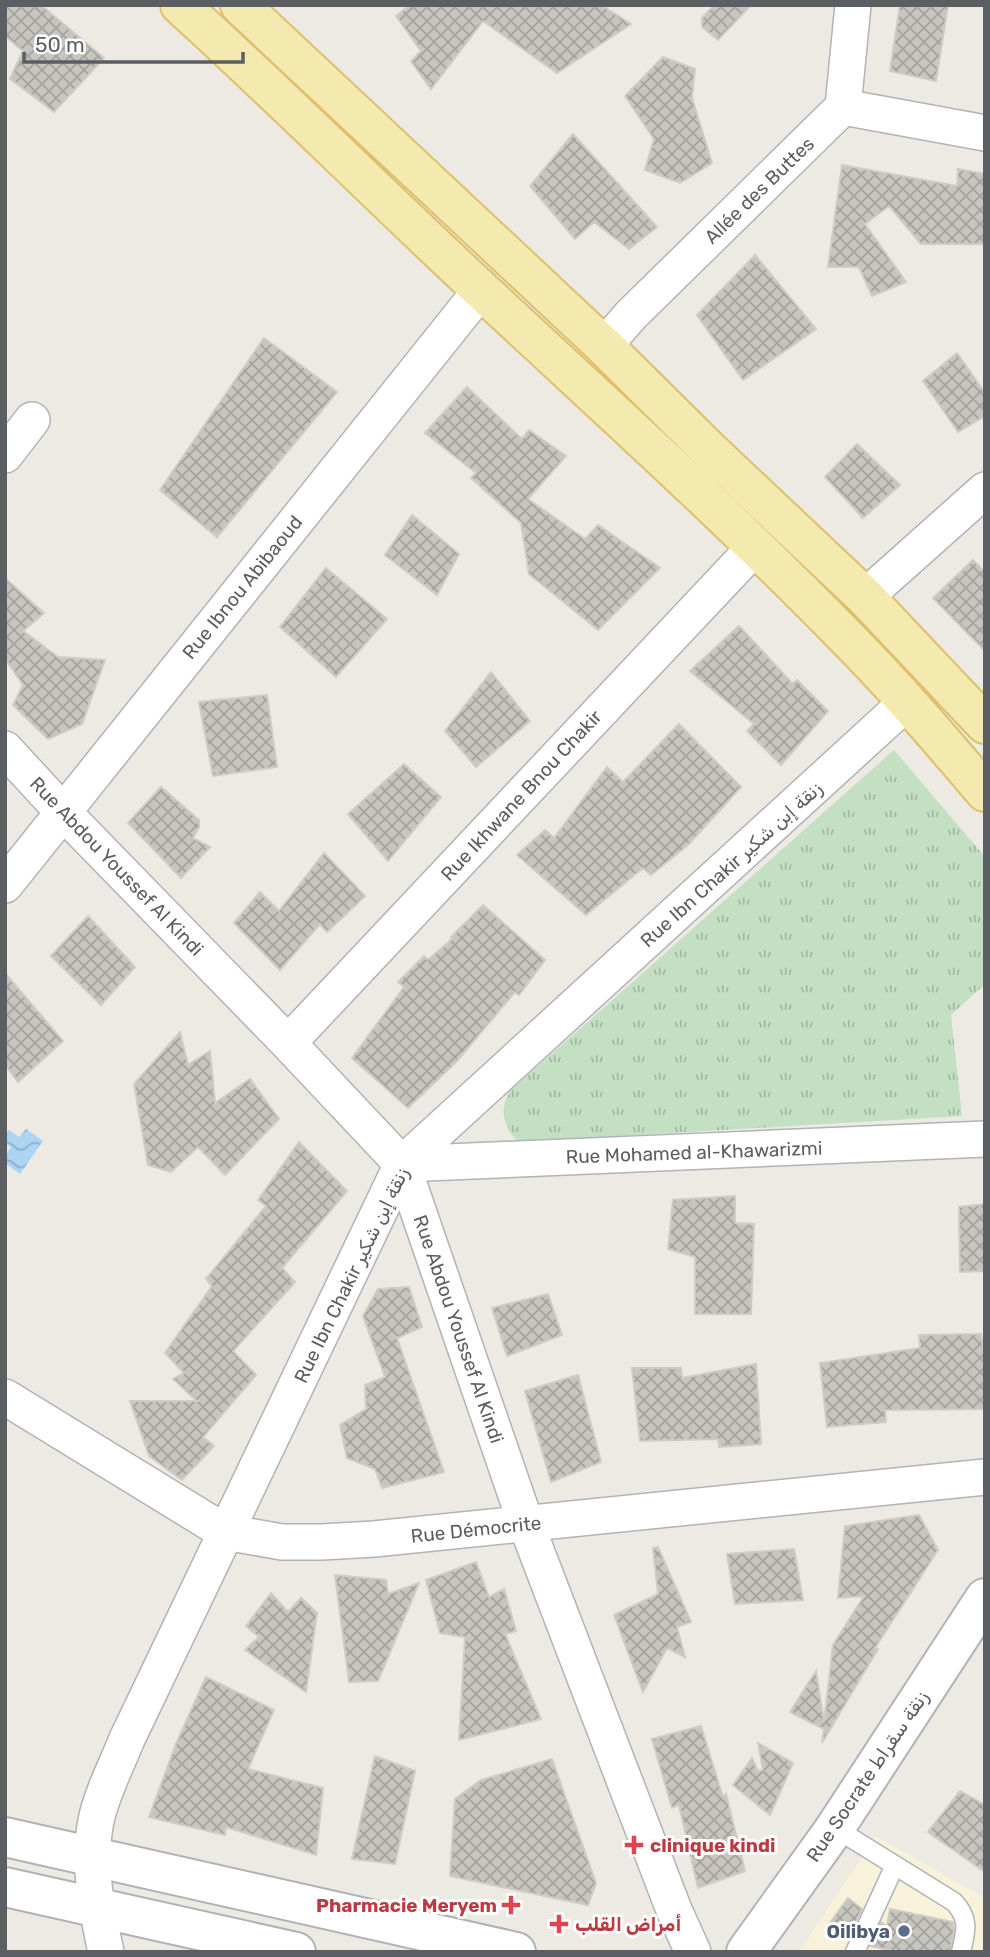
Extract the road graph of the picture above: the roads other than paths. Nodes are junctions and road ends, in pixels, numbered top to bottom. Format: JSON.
{"nodes":[{"id":1,"x":180,"y":5,"type":"edge"},
{"id":2,"x":240,"y":5,"type":"edge"},
{"id":3,"x":853,"y":5,"type":"edge"},
{"id":4,"x":843,"y":107,"type":"junction"},
{"id":5,"x":985,"y":133,"type":"edge"},
{"id":6,"x":481,"y":290,"type":"junction"},
{"id":7,"x":604,"y":346,"type":"junction"},
{"id":8,"x":32,"y":420,"type":"dead end"},
{"id":9,"x":5,"y":454,"type":"edge"},
{"id":10,"x":985,"y":490,"type":"edge"},
{"id":11,"x":755,"y":547,"type":"junction"},
{"id":12,"x":865,"y":597,"type":"junction"},
{"id":13,"x":907,"y":702,"type":"junction"},
{"id":14,"x":985,"y":724,"type":"edge"},
{"id":15,"x":5,"y":749,"type":"edge"},
{"id":16,"x":985,"y":792,"type":"edge"},
{"id":17,"x":63,"y":812,"type":"junction"},
{"id":18,"x":5,"y":886,"type":"edge"},
{"id":19,"x":288,"y":1043,"type":"junction"},
{"id":20,"x":985,"y":1139,"type":"edge"},
{"id":21,"x":402,"y":1164,"type":"junction"},
{"id":22,"x":5,"y":1397,"type":"edge"},
{"id":23,"x":985,"y":1478,"type":"edge"},
{"id":24,"x":526,"y":1524,"type":"junction"},
{"id":25,"x":225,"y":1532,"type":"junction"},
{"id":26,"x":985,"y":1598,"type":"edge"},
{"id":27,"x":835,"y":1828,"type":"junction"},
{"id":28,"x":5,"y":1837,"type":"edge"},
{"id":29,"x":93,"y":1855,"type":"junction"},
{"id":30,"x":895,"y":1865,"type":"junction"},
{"id":31,"x":5,"y":1888,"type":"edge"},
{"id":32,"x":97,"y":1907,"type":"junction"},
{"id":33,"x":273,"y":1949,"type":"edge"},
{"id":34,"x":106,"y":1952,"type":"edge"},
{"id":35,"x":516,"y":1952,"type":"edge"},
{"id":36,"x":693,"y":1952,"type":"edge"},
{"id":37,"x":746,"y":1952,"type":"edge"},
{"id":38,"x":855,"y":1952,"type":"edge"},
{"id":39,"x":961,"y":1952,"type":"edge"}],
"edges":[{"from":1,"to":6,"type":"main road"},
{"from":2,"to":7,"type":"main road"},
{"from":3,"to":4,"type":"street"},
{"from":4,"to":5,"type":"street"},
{"from":4,"to":7,"type":"street","name":"Allée des Buttes"},
{"from":6,"to":11,"type":"main road"},
{"from":6,"to":17,"type":"street","name":"Rue Ibnou Abibaoud"},
{"from":7,"to":12,"type":"main road"},
{"from":8,"to":9,"type":"street"},
{"from":10,"to":12,"type":"street"},
{"from":11,"to":13,"type":"main road"},
{"from":11,"to":19,"type":"street","name":"Rue Ikhwane Bnou Chakir"},
{"from":12,"to":14,"type":"main road"},
{"from":13,"to":16,"type":"main road"},
{"from":13,"to":21,"type":"street","name":"Rue Ibn Chakir زنقة إبن شكير"},
{"from":15,"to":17,"type":"street","name":"Rue Abdou Youssef Al Kindi"},
{"from":17,"to":18,"type":"street","name":"Rue Ibnou Abibaoud"},
{"from":17,"to":19,"type":"street","name":"Rue Abdou Youssef Al Kindi"},
{"from":19,"to":21,"type":"street","name":"Rue Abdou Youssef Al Kindi"},
{"from":20,"to":21,"type":"street","name":"Rue Mohamed al-Khawarizmi"},
{"from":21,"to":24,"type":"street","name":"Rue Abdou Youssef Al Kindi"},
{"from":21,"to":25,"type":"street","name":"Rue Ibn Chakir زنقة إبن شكير"},
{"from":22,"to":25,"type":"street","name":"Rue Démocrite"},
{"from":23,"to":24,"type":"street","name":"Rue Démocrite"},
{"from":24,"to":25,"type":"street","name":"Rue Démocrite"},
{"from":24,"to":36,"type":"street","name":"Rue Abdou Youssef Al Kindi"},
{"from":25,"to":29,"type":"street","name":"Rue Ibn Chakir زنقة إبن شكير"},
{"from":26,"to":27,"type":"main road","name":"Rue Socrate زنقة سقراط"},
{"from":27,"to":30,"type":"lane"},
{"from":27,"to":37,"type":"main road","name":"Rue Socrate زنقة سقراط"},
{"from":28,"to":29,"type":"main road"},
{"from":29,"to":32,"type":"street","name":"Rue Ibn Chakir زنقة إبن شكير"},
{"from":29,"to":35,"type":"main road"},
{"from":30,"to":38,"type":"lane"},
{"from":30,"to":39,"type":"lane"},
{"from":31,"to":32,"type":"main road"},
{"from":32,"to":33,"type":"main road"},
{"from":32,"to":34,"type":"street","name":"Rue Ibn Chakir زنقة إبن شكير"}]}
